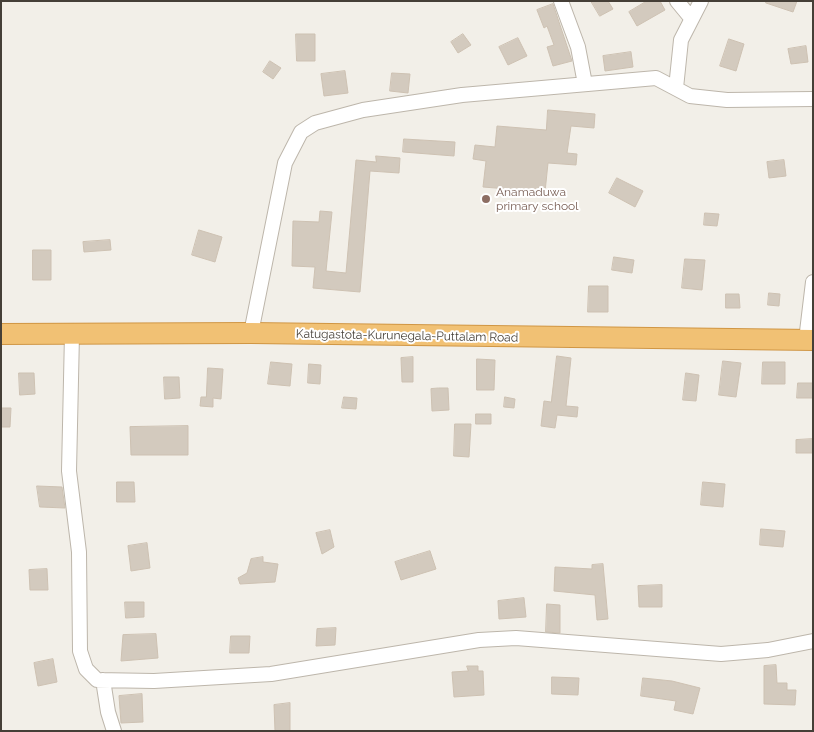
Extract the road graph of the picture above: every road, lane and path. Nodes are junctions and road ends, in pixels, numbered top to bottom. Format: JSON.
{"nodes":[{"id":1,"x":561,"y":1,"type":"edge"},
{"id":2,"x":677,"y":1,"type":"edge"},
{"id":3,"x":701,"y":1,"type":"edge"},
{"id":4,"x":692,"y":18,"type":"junction"},
{"id":5,"x":585,"y":84,"type":"junction"},
{"id":6,"x":676,"y":88,"type":"junction"},
{"id":7,"x":813,"y":99,"type":"edge"},
{"id":8,"x":813,"y":282,"type":"edge"},
{"id":9,"x":251,"y":333,"type":"junction"},
{"id":10,"x":1,"y":334,"type":"edge"},
{"id":11,"x":72,"y":334,"type":"junction"},
{"id":12,"x":809,"y":340,"type":"edge"},
{"id":13,"x":813,"y":641,"type":"edge"},
{"id":14,"x":104,"y":680,"type":"junction"},
{"id":15,"x":114,"y":731,"type":"edge"}],
"edges":[{"from":1,"to":5,"type":"street"},
{"from":2,"to":4,"type":"street"},
{"from":3,"to":4,"type":"street"},
{"from":4,"to":6,"type":"street"},
{"from":5,"to":6,"type":"street"},
{"from":5,"to":9,"type":"street"},
{"from":6,"to":7,"type":"street"},
{"from":8,"to":12,"type":"street"},
{"from":9,"to":11,"type":"highway","name":"Katugastota-Kurunegala-Puttalam Road"},
{"from":9,"to":12,"type":"highway","name":"Katugastota-Kurunegala-Puttalam Road"},
{"from":10,"to":11,"type":"highway","name":"Katugastota-Kurunegala-Puttalam Road"},
{"from":11,"to":14,"type":"street"},
{"from":13,"to":14,"type":"street"},
{"from":14,"to":15,"type":"street"}]}
